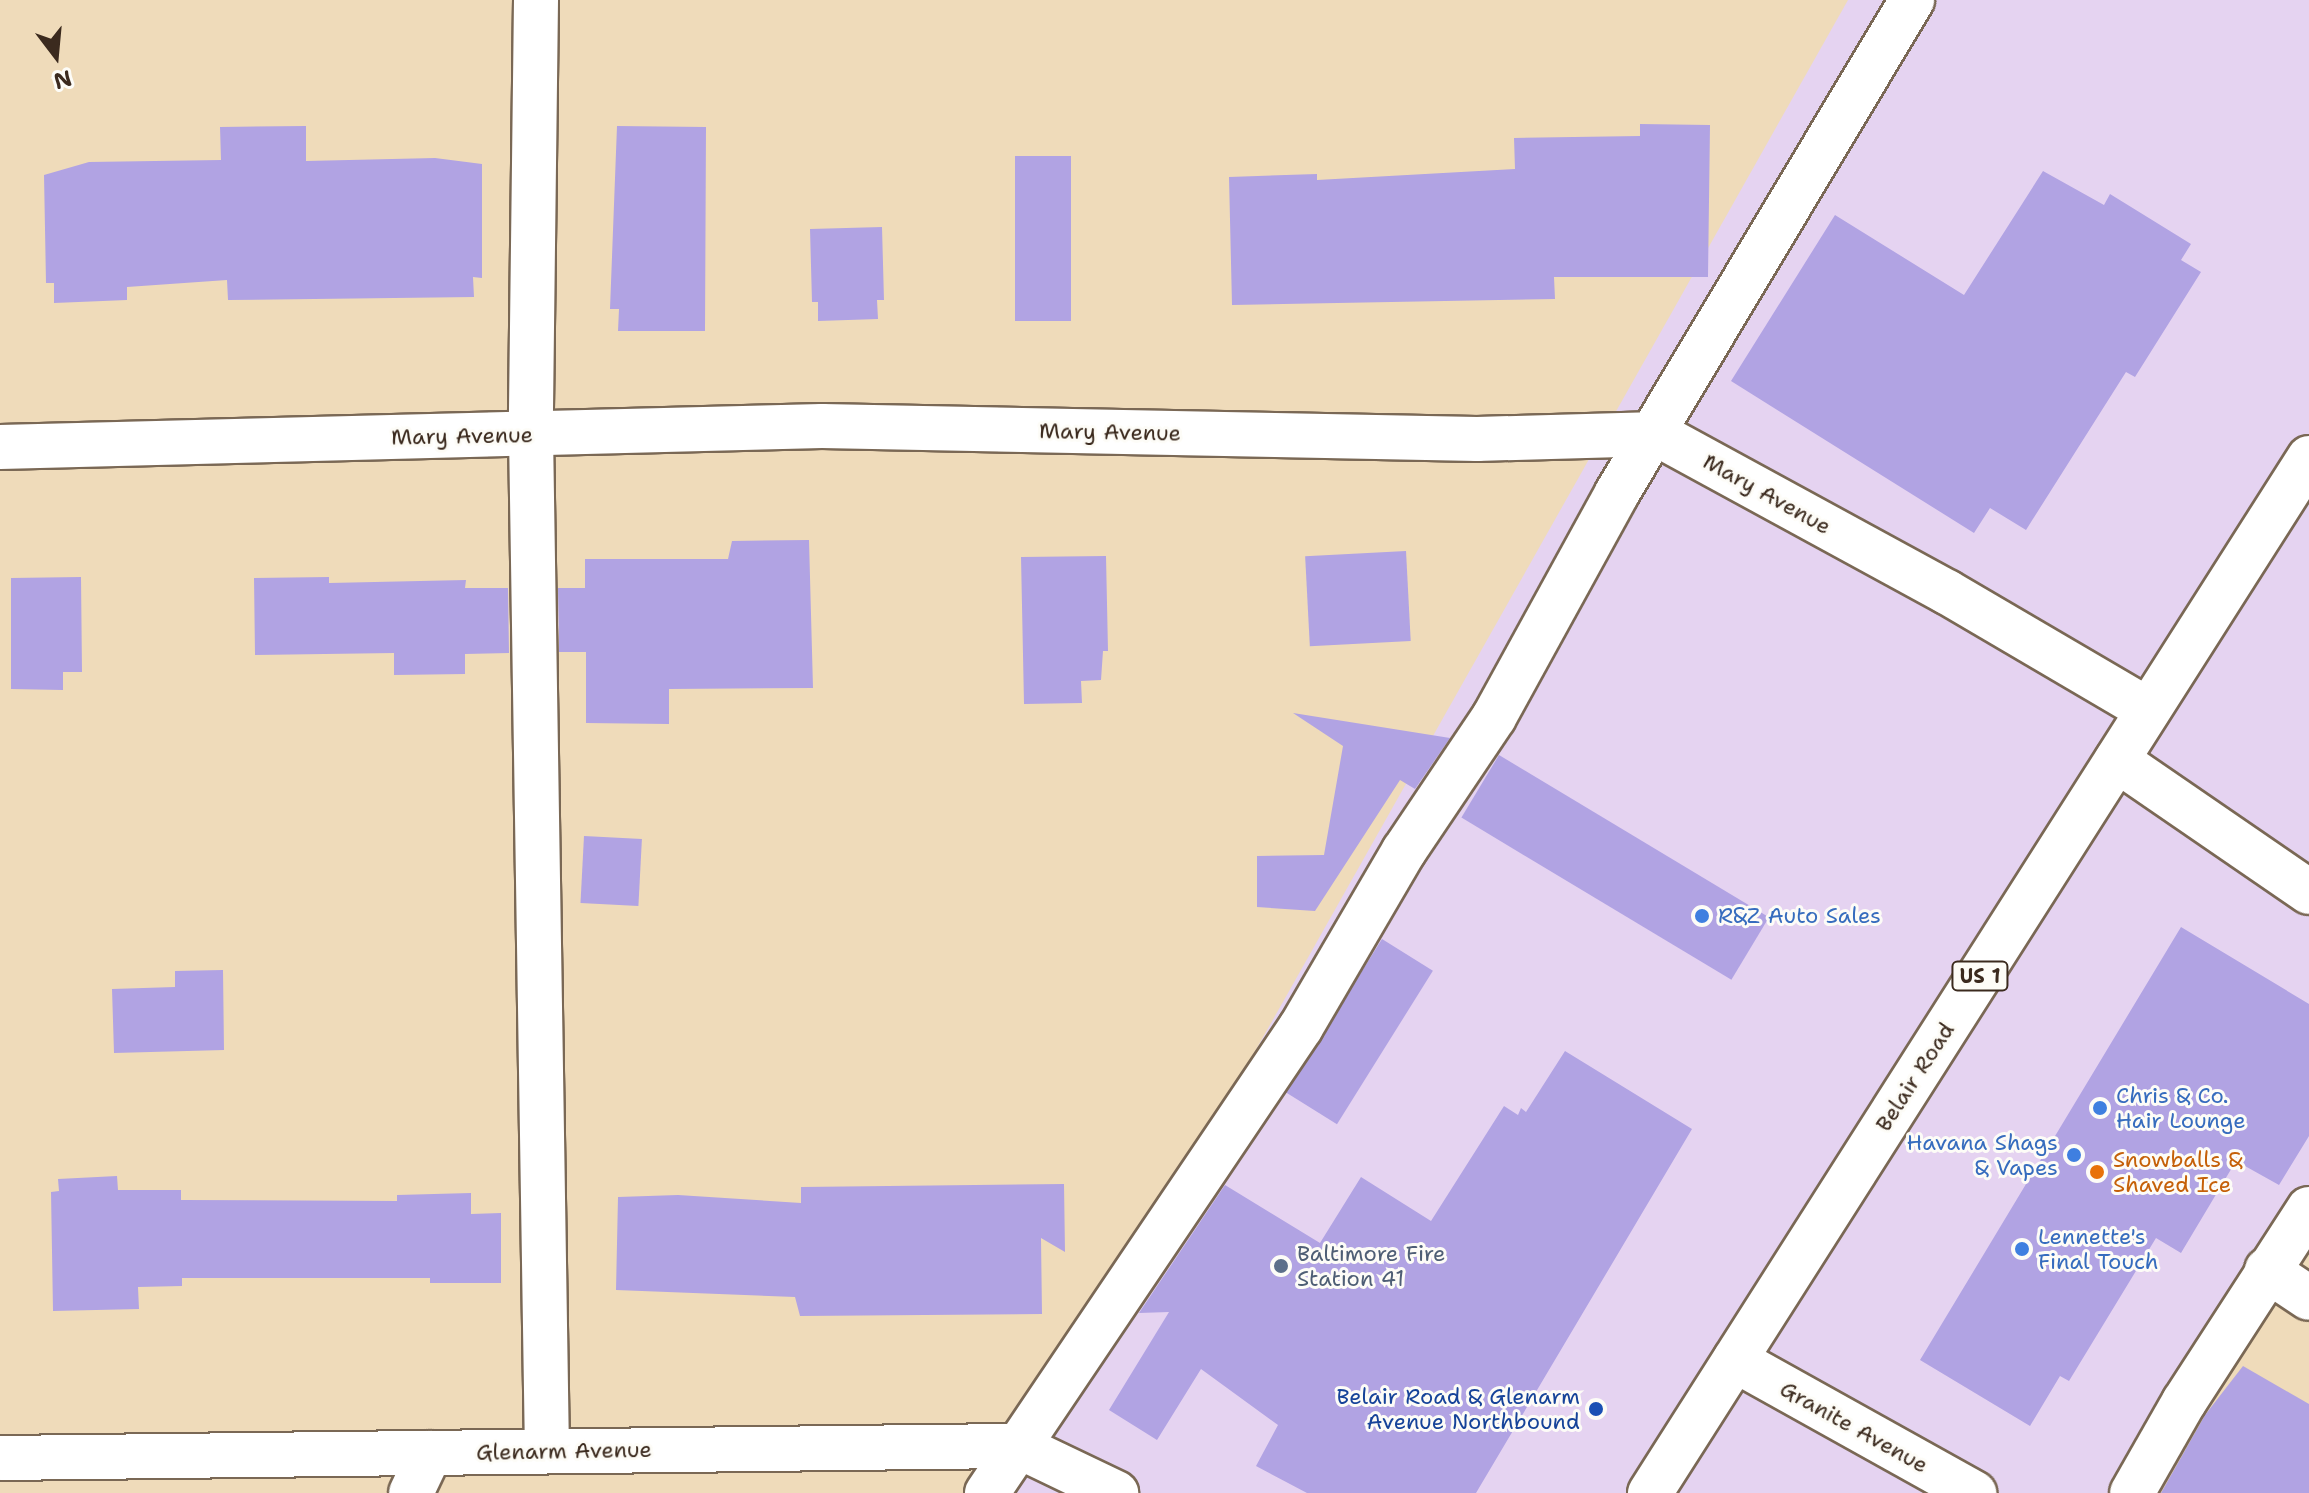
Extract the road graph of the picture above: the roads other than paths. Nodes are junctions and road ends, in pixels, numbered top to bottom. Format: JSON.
{"nodes":[{"id":1,"x":536,"y":0,"type":"edge"},
{"id":2,"x":1912,"y":0,"type":"edge"},
{"id":3,"x":531,"y":434,"type":"junction"},
{"id":4,"x":1657,"y":434,"type":"junction"},
{"id":5,"x":0,"y":447,"type":"edge"},
{"id":6,"x":2309,"y":458,"type":"edge"},
{"id":7,"x":2148,"y":710,"type":"junction"},
{"id":8,"x":2117,"y":760,"type":"junction"},
{"id":9,"x":2309,"y":892,"type":"edge"},
{"id":10,"x":2309,"y":1209,"type":"edge"},
{"id":11,"x":2267,"y":1270,"type":"junction"},
{"id":12,"x":2309,"y":1298,"type":"edge"},
{"id":13,"x":1735,"y":1360,"type":"junction"},
{"id":14,"x":1018,"y":1446,"type":"junction"},
{"id":15,"x":547,"y":1451,"type":"junction"},
{"id":16,"x":430,"y":1453,"type":"junction"},
{"id":17,"x":0,"y":1458,"type":"edge"},
{"id":18,"x":411,"y":1493,"type":"edge"},
{"id":19,"x":987,"y":1493,"type":"edge"},
{"id":20,"x":1116,"y":1493,"type":"edge"},
{"id":21,"x":1650,"y":1493,"type":"edge"},
{"id":22,"x":1974,"y":1493,"type":"edge"},
{"id":23,"x":2132,"y":1493,"type":"edge"}],
"edges":[{"from":1,"to":3,"type":"street"},
{"from":2,"to":4,"type":"street"},
{"from":3,"to":4,"type":"street","name":"Mary Avenue"},
{"from":3,"to":5,"type":"street","name":"Mary Avenue"},
{"from":3,"to":15,"type":"street"},
{"from":4,"to":7,"type":"street","name":"Mary Avenue"},
{"from":4,"to":14,"type":"street"},
{"from":6,"to":7,"type":"street","name":"Belair Road","number":"US 1"},
{"from":7,"to":8,"type":"street","name":"Belair Road","number":"US 1"},
{"from":8,"to":9,"type":"street"},
{"from":8,"to":13,"type":"street","name":"Belair Road","number":"US 1"},
{"from":10,"to":11,"type":"street"},
{"from":11,"to":12,"type":"street"},
{"from":11,"to":23,"type":"street"},
{"from":13,"to":21,"type":"street","name":"Belair Road","number":"US 1"},
{"from":13,"to":22,"type":"street","name":"Granite Avenue"},
{"from":14,"to":15,"type":"street","name":"Glenarm Avenue"},
{"from":14,"to":19,"type":"street"},
{"from":14,"to":20,"type":"street","name":"Glenarm Avenue"},
{"from":15,"to":16,"type":"street","name":"Glenarm Avenue"},
{"from":16,"to":17,"type":"street","name":"Glenarm Avenue"},
{"from":16,"to":18,"type":"street"}]}
